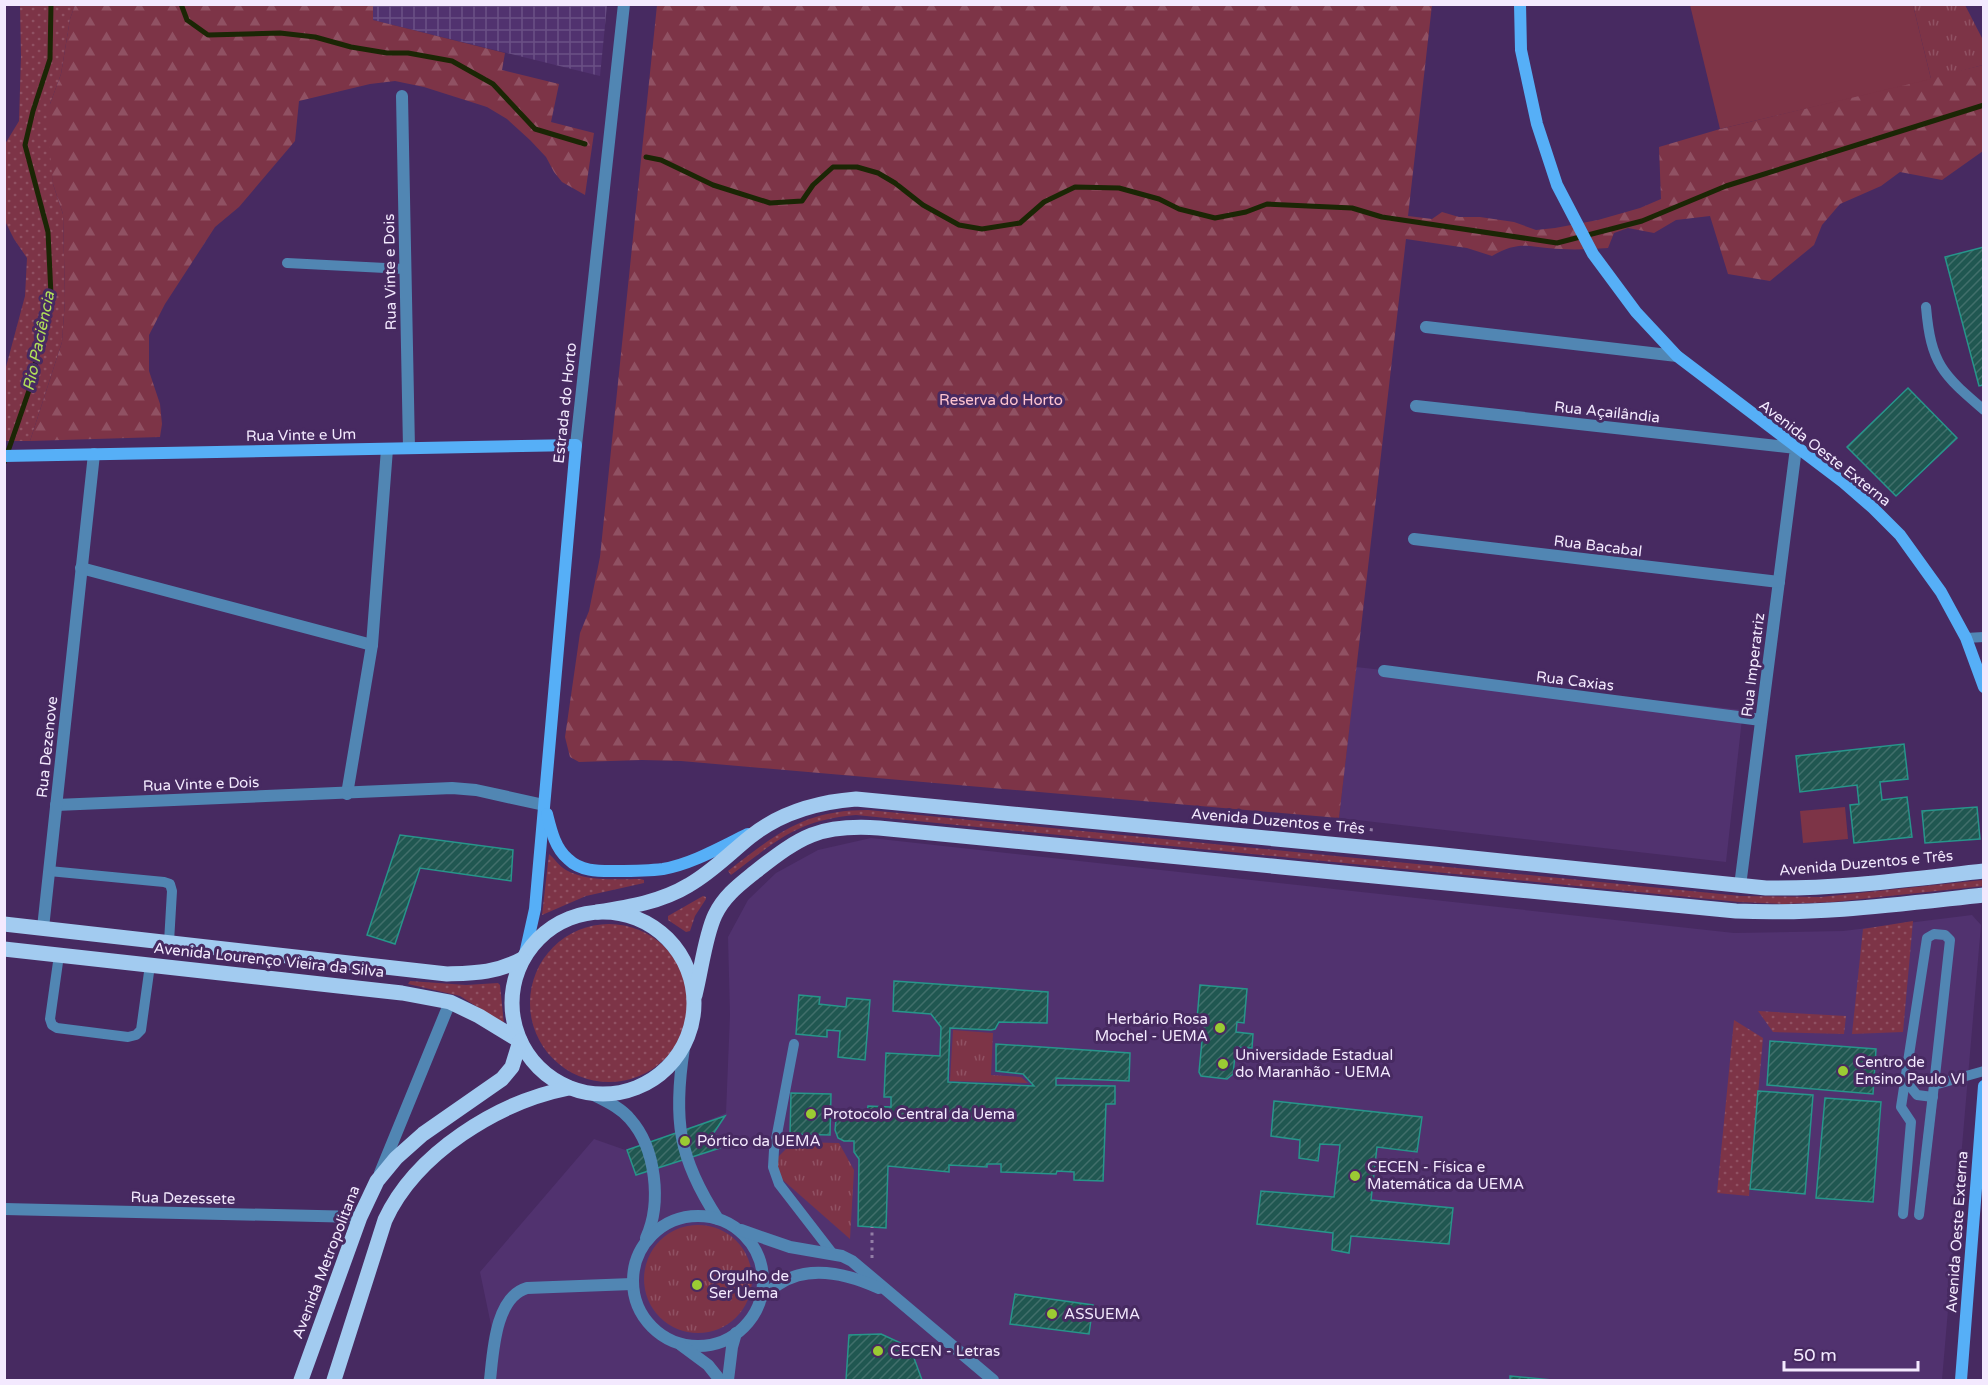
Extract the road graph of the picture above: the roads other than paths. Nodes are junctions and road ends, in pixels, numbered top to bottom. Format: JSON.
{"nodes":[{"id":1,"x":624,"y":4,"type":"edge"},
{"id":2,"x":1520,"y":4,"type":"edge"},
{"id":3,"x":402,"y":96,"type":"dead end"},
{"id":4,"x":287,"y":263,"type":"dead end"},
{"id":5,"x":405,"y":269,"type":"junction"},
{"id":6,"x":1926,"y":307,"type":"dead end"},
{"id":7,"x":1426,"y":327,"type":"dead end"},
{"id":8,"x":1677,"y":356,"type":"junction"},
{"id":9,"x":1416,"y":406,"type":"dead end"},
{"id":10,"x":1983,"y":410,"type":"edge"},
{"id":11,"x":576,"y":445,"type":"junction"},
{"id":12,"x":409,"y":448,"type":"junction"},
{"id":13,"x":1796,"y":448,"type":"junction"},
{"id":14,"x":387,"y":449,"type":"junction"},
{"id":15,"x":93,"y":454,"type":"junction"},
{"id":16,"x":4,"y":456,"type":"edge"},
{"id":17,"x":1414,"y":539,"type":"dead end"},
{"id":18,"x":81,"y":568,"type":"junction"},
{"id":19,"x":1779,"y":582,"type":"junction"},
{"id":20,"x":1983,"y":637,"type":"edge"},
{"id":21,"x":1966,"y":638,"type":"junction"},
{"id":22,"x":372,"y":645,"type":"junction"},
{"id":23,"x":1384,"y":671,"type":"dead end"},
{"id":24,"x":1983,"y":687,"type":"edge"},
{"id":25,"x":1761,"y":720,"type":"junction"},
{"id":26,"x":346,"y":794,"type":"junction"},
{"id":27,"x":56,"y":805,"type":"junction"},
{"id":28,"x":544,"y":805,"type":"junction"},
{"id":29,"x":770,"y":823,"type":"junction"},
{"id":30,"x":49,"y":871,"type":"junction"},
{"id":31,"x":1983,"y":871,"type":"edge"},
{"id":32,"x":1740,"y":886,"type":"junction"},
{"id":33,"x":1983,"y":895,"type":"edge"},
{"id":34,"x":597,"y":912,"type":"junction"},
{"id":35,"x":4,"y":924,"type":"edge"},
{"id":36,"x":43,"y":928,"type":"junction"},
{"id":37,"x":169,"y":942,"type":"junction"},
{"id":38,"x":4,"y":949,"type":"edge"},
{"id":39,"x":59,"y":955,"type":"junction"},
{"id":40,"x":524,"y":957,"type":"junction"},
{"id":41,"x":150,"y":965,"type":"junction"},
{"id":42,"x":695,"y":995,"type":"junction"},
{"id":43,"x":450,"y":1002,"type":"junction"},
{"id":44,"x":520,"y":1041,"type":"junction"},
{"id":45,"x":794,"y":1044,"type":"dead end"},
{"id":46,"x":684,"y":1048,"type":"junction"},
{"id":47,"x":1907,"y":1070,"type":"junction"},
{"id":48,"x":1983,"y":1071,"type":"edge"},
{"id":49,"x":1934,"y":1084,"type":"junction"},
{"id":50,"x":1983,"y":1086,"type":"edge"},
{"id":51,"x":569,"y":1088,"type":"junction"},
{"id":52,"x":592,"y":1094,"type":"junction"},
{"id":53,"x":1933,"y":1096,"type":"junction"},
{"id":54,"x":377,"y":1181,"type":"junction"},
{"id":55,"x":4,"y":1209,"type":"edge"},
{"id":56,"x":1902,"y":1214,"type":"dead end"},
{"id":57,"x":1919,"y":1215,"type":"dead end"},
{"id":58,"x":360,"y":1217,"type":"junction"},
{"id":59,"x":718,"y":1219,"type":"junction"},
{"id":60,"x":737,"y":1229,"type":"junction"},
{"id":61,"x":644,"y":1244,"type":"junction"},
{"id":62,"x":832,"y":1254,"type":"junction"},
{"id":63,"x":632,"y":1284,"type":"junction"},
{"id":64,"x":891,"y":1293,"type":"junction"},
{"id":65,"x":761,"y":1298,"type":"junction"},
{"id":66,"x":736,"y":1334,"type":"junction"},
{"id":67,"x":677,"y":1343,"type":"junction"},
{"id":68,"x":301,"y":1380,"type":"edge"},
{"id":69,"x":334,"y":1380,"type":"edge"},
{"id":70,"x":490,"y":1380,"type":"edge"},
{"id":71,"x":720,"y":1380,"type":"edge"},
{"id":72,"x":728,"y":1380,"type":"edge"},
{"id":73,"x":993,"y":1380,"type":"edge"},
{"id":74,"x":1961,"y":1380,"type":"edge"}],
"edges":[{"from":1,"to":11,"type":"street","name":"Estrada do Horto"},
{"from":2,"to":8,"type":"street","name":"Avenida Oeste Externa"},
{"from":3,"to":5,"type":"street","name":"Rua Vinte e Dois"},
{"from":4,"to":5,"type":"lane"},
{"from":5,"to":12,"type":"street","name":"Rua Vinte e Dois"},
{"from":6,"to":10,"type":"lane"},
{"from":7,"to":8,"type":"street"},
{"from":8,"to":13,"type":"street","name":"Avenida Oeste Externa"},
{"from":9,"to":13,"type":"street","name":"Rua Açailândia"},
{"from":11,"to":12,"type":"street","name":"Rua Vinte e Um"},
{"from":11,"to":28,"type":"street","name":"Estrada do Horto"},
{"from":12,"to":14,"type":"street","name":"Rua Vinte e Um"},
{"from":13,"to":19,"type":"street","name":"Rua Imperatriz"},
{"from":13,"to":21,"type":"street","name":"Avenida Oeste Externa"},
{"from":14,"to":15,"type":"street","name":"Rua Vinte e Um"},
{"from":14,"to":22,"type":"street"},
{"from":15,"to":16,"type":"street","name":"Rua Vinte e Um"},
{"from":15,"to":18,"type":"street","name":"Rua Dezenove"},
{"from":17,"to":19,"type":"street","name":"Rua Bacabal"},
{"from":18,"to":22,"type":"street"},
{"from":18,"to":27,"type":"street","name":"Rua Dezenove"},
{"from":19,"to":25,"type":"street","name":"Rua Imperatriz"},
{"from":20,"to":21,"type":"lane"},
{"from":21,"to":24,"type":"street","name":"Avenida Oeste Externa"},
{"from":22,"to":26,"type":"street"},
{"from":23,"to":25,"type":"street","name":"Rua Caxias"},
{"from":25,"to":32,"type":"street","name":"Rua Imperatriz"},
{"from":26,"to":27,"type":"street","name":"Rua Vinte e Dois"},
{"from":26,"to":28,"type":"street","name":"Rua Vinte e Dois"},
{"from":27,"to":30,"type":"street","name":"Rua Dezenove"},
{"from":28,"to":29,"type":"street","name":"Estrada do Horto"},
{"from":28,"to":40,"type":"street","name":"Estrada do Horto"},
{"from":29,"to":32,"type":"main road","name":"Avenida Duzentos e Três"},
{"from":29,"to":34,"type":"main road","name":"Avenida Duzentos e Três"},
{"from":30,"to":36,"type":"street","name":"Rua Dezenove"},
{"from":30,"to":37,"type":"lane"},
{"from":31,"to":32,"type":"main road","name":"Avenida Duzentos e Três"},
{"from":33,"to":42,"type":"main road"},
{"from":34,"to":40,"type":"main road"},
{"from":34,"to":42,"type":"main road"},
{"from":35,"to":36,"type":"main road","name":"Avenida Lourenço Vieira da Silva"},
{"from":36,"to":37,"type":"main road","name":"Avenida Lourenço Vieira da Silva"},
{"from":37,"to":40,"type":"main road","name":"Avenida Lourenço Vieira da Silva"},
{"from":38,"to":39,"type":"main road","name":"Avenida Lourenço Vieira da Silva"},
{"from":39,"to":41,"type":"main road","name":"Avenida Lourenço Vieira da Silva"},
{"from":39,"to":41,"type":"lane"},
{"from":40,"to":44,"type":"main road"},
{"from":41,"to":43,"type":"main road","name":"Avenida Lourenço Vieira da Silva"},
{"from":42,"to":46,"type":"main road"},
{"from":43,"to":44,"type":"main road","name":"Avenida Lourenço Vieira da Silva"},
{"from":43,"to":54,"type":"street"},
{"from":44,"to":51,"type":"main road"},
{"from":44,"to":54,"type":"main road","name":"Avenida Metropolitana"},
{"from":45,"to":62,"type":"lane"},
{"from":46,"to":52,"type":"main road"},
{"from":46,"to":59,"type":"street"},
{"from":47,"to":49,"type":"lane"},
{"from":47,"to":53,"type":"lane"},
{"from":47,"to":56,"type":"lane"},
{"from":48,"to":49,"type":"lane"},
{"from":49,"to":53,"type":"lane"},
{"from":50,"to":74,"type":"street","name":"Avenida Oeste Externa"},
{"from":51,"to":52,"type":"main road"},
{"from":51,"to":69,"type":"main road"},
{"from":52,"to":61,"type":"street"},
{"from":53,"to":57,"type":"lane"},
{"from":54,"to":58,"type":"main road","name":"Avenida Metropolitana"},
{"from":55,"to":58,"type":"street","name":"Rua Dezessete"},
{"from":58,"to":68,"type":"main road","name":"Avenida Metropolitana"},
{"from":59,"to":60,"type":"street"},
{"from":59,"to":61,"type":"street"},
{"from":60,"to":62,"type":"street"},
{"from":60,"to":65,"type":"street"},
{"from":61,"to":63,"type":"street"},
{"from":62,"to":64,"type":"street"},
{"from":63,"to":67,"type":"street"},
{"from":63,"to":70,"type":"street"},
{"from":64,"to":65,"type":"street"},
{"from":64,"to":73,"type":"street"},
{"from":65,"to":66,"type":"street"},
{"from":66,"to":67,"type":"street"},
{"from":66,"to":72,"type":"street"},
{"from":67,"to":71,"type":"street"}]}
